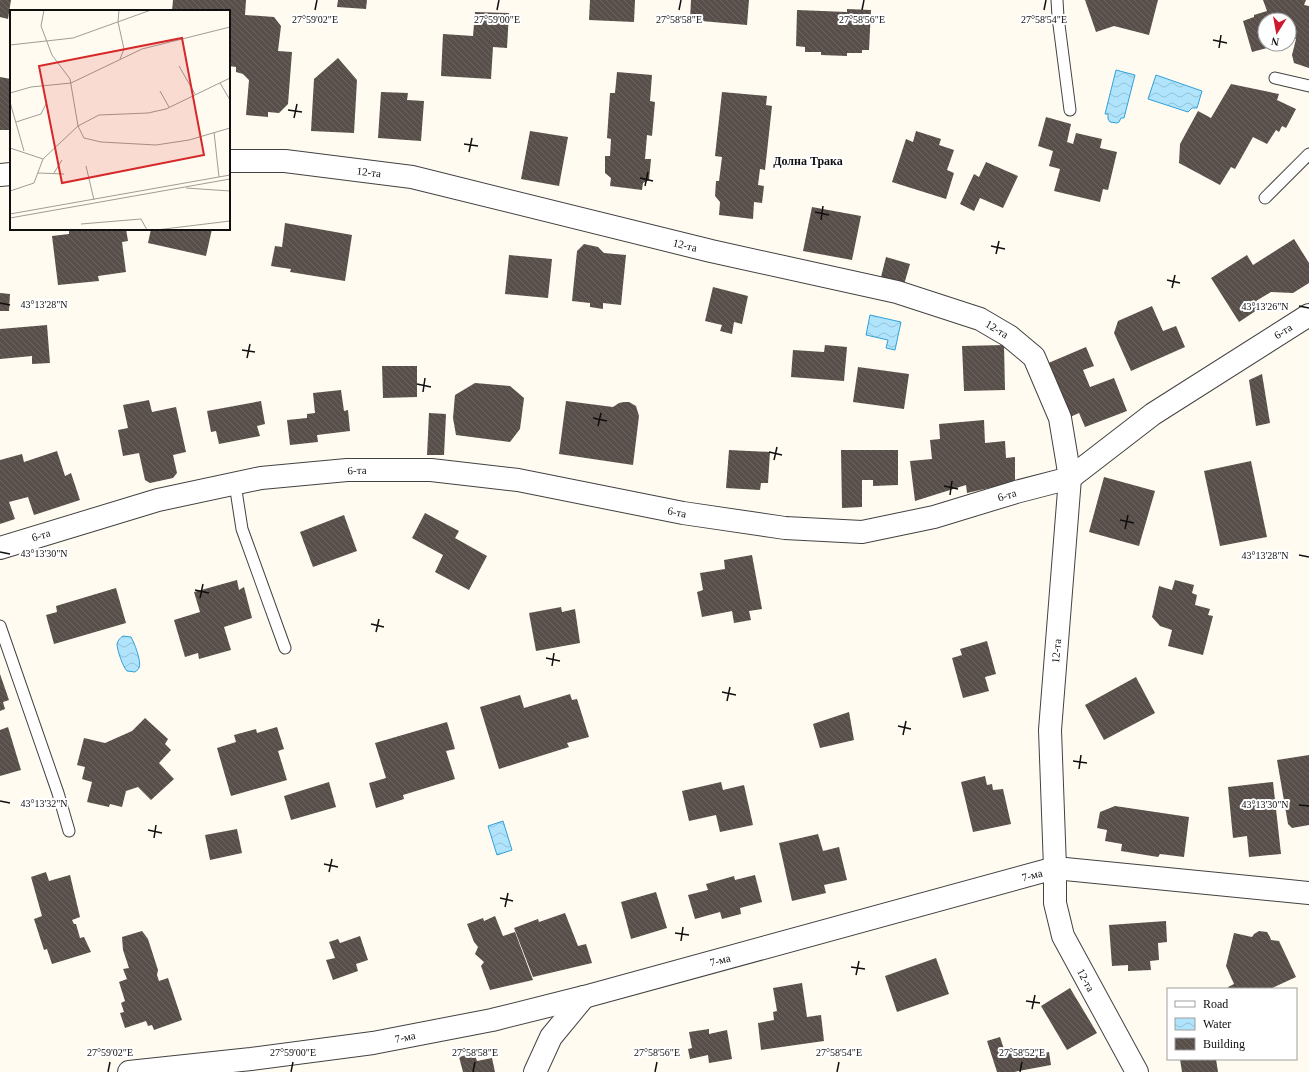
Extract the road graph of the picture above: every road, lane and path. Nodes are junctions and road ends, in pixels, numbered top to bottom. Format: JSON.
{"nodes":[{"id":1,"x":1058,"y":0,"type":"edge"},
{"id":2,"x":1275,"y":78,"type":"dead end"},
{"id":3,"x":1309,"y":86,"type":"edge"},
{"id":4,"x":1070,"y":110,"type":"dead end"},
{"id":5,"x":1309,"y":154,"type":"edge"},
{"id":6,"x":230,"y":162,"type":"edge"},
{"id":7,"x":10,"y":174,"type":"edge"},
{"id":8,"x":0,"y":175,"type":"edge"},
{"id":9,"x":1265,"y":198,"type":"dead end"},
{"id":10,"x":1309,"y":315,"type":"edge"},
{"id":11,"x":1070,"y":478,"type":"junction"},
{"id":12,"x":236,"y":484,"type":"junction"},
{"id":13,"x":0,"y":548,"type":"edge"},
{"id":14,"x":0,"y":626,"type":"edge"},
{"id":15,"x":285,"y":648,"type":"dead end"},
{"id":16,"x":69,"y":832,"type":"dead end"},
{"id":17,"x":1055,"y":868,"type":"junction"},
{"id":18,"x":1309,"y":893,"type":"edge"},
{"id":19,"x":584,"y":997,"type":"junction"},
{"id":20,"x":129,"y":1072,"type":"edge"},
{"id":21,"x":535,"y":1072,"type":"edge"},
{"id":22,"x":1137,"y":1072,"type":"edge"}],
"edges":[{"from":1,"to":4,"type":"lane"},
{"from":2,"to":3,"type":"lane"},
{"from":5,"to":9,"type":"lane"},
{"from":6,"to":11,"type":"street","name":"12-та"},
{"from":7,"to":8,"type":"street"},
{"from":10,"to":11,"type":"street","name":"6-та"},
{"from":11,"to":12,"type":"street","name":"6-та"},
{"from":11,"to":17,"type":"street","name":"12-та"},
{"from":12,"to":13,"type":"street","name":"6-та"},
{"from":12,"to":15,"type":"lane"},
{"from":14,"to":16,"type":"lane"},
{"from":17,"to":18,"type":"street","name":"7-ма"},
{"from":17,"to":19,"type":"street","name":"7-ма"},
{"from":17,"to":22,"type":"street","name":"12-та"},
{"from":19,"to":20,"type":"street","name":"7-ма"},
{"from":19,"to":21,"type":"street"}]}
